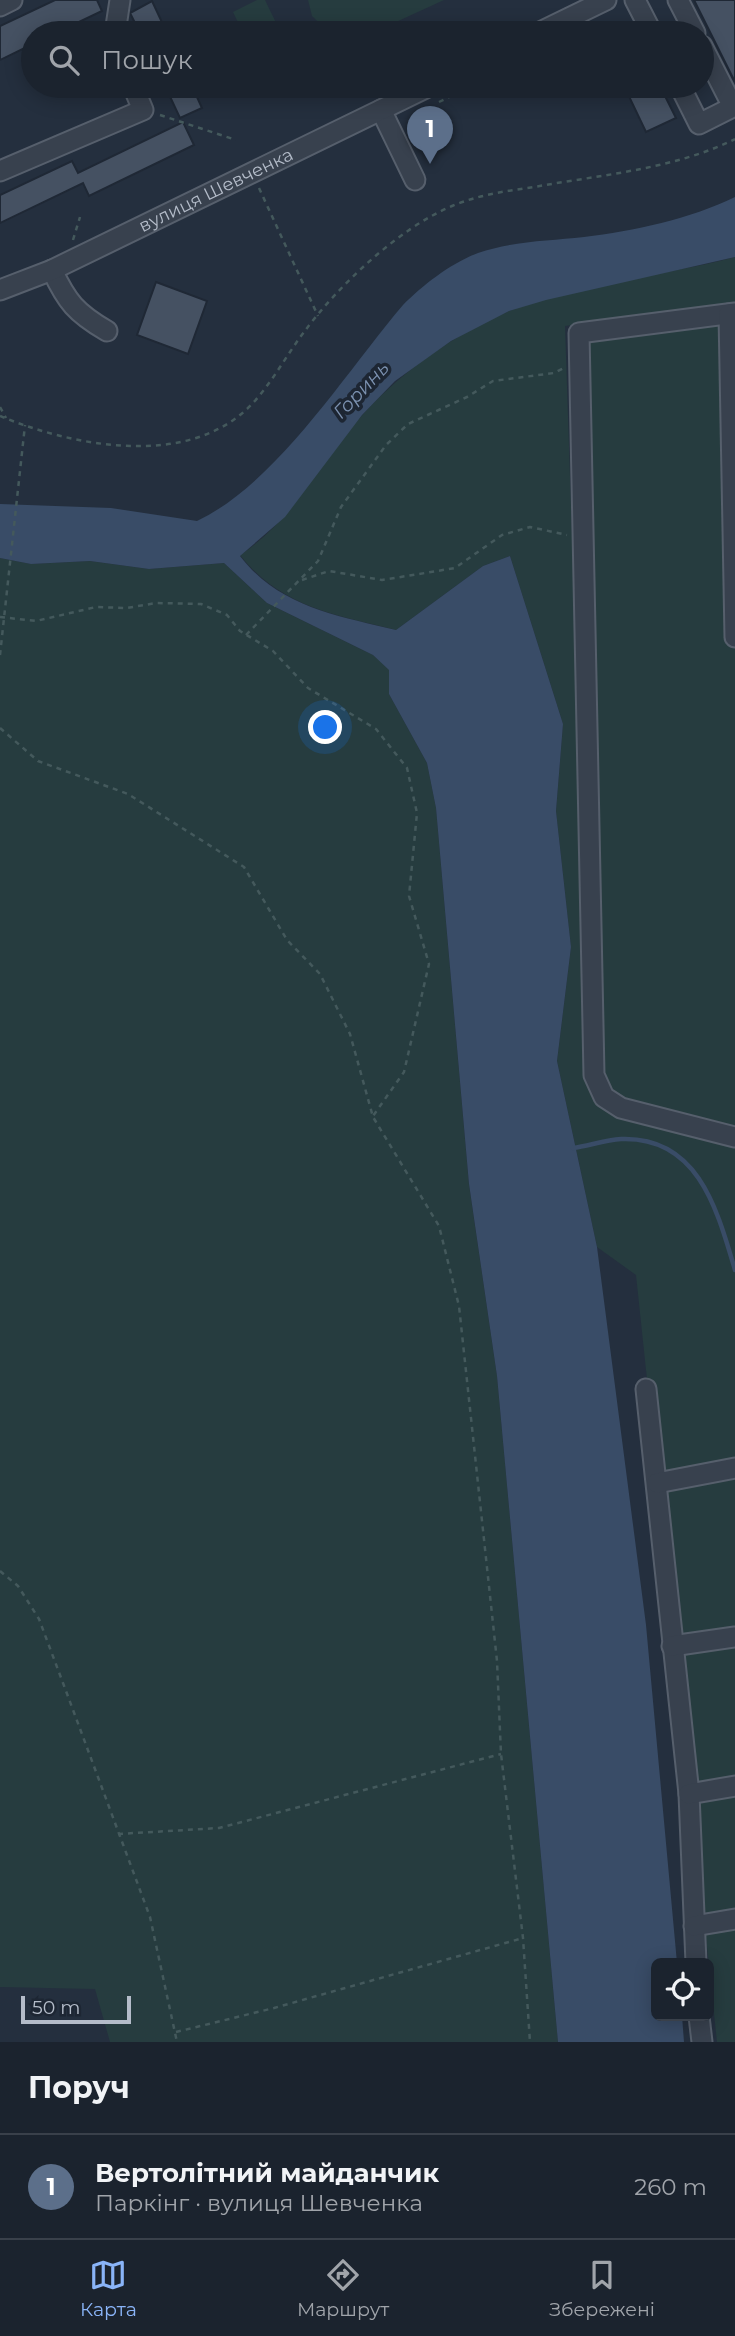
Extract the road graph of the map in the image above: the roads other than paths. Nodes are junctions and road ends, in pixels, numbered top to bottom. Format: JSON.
{"nodes":[{"id":1,"x":12,"y":0,"type":"edge"},
{"id":2,"x":120,"y":0,"type":"edge"},
{"id":3,"x":606,"y":0,"type":"edge"},
{"id":4,"x":635,"y":0,"type":"edge"},
{"id":5,"x":678,"y":0,"type":"edge"},
{"id":6,"x":0,"y":6,"type":"edge"},
{"id":7,"x":117,"y":21,"type":"edge"},
{"id":8,"x":563,"y":21,"type":"edge"},
{"id":9,"x":646,"y":21,"type":"edge"},
{"id":10,"x":689,"y":21,"type":"edge"},
{"id":11,"x":714,"y":70,"type":"edge"},
{"id":12,"x":138,"y":98,"type":"edge"},
{"id":13,"x":406,"y":98,"type":"edge"},
{"id":14,"x":686,"y":98,"type":"edge"},
{"id":15,"x":381,"y":110,"type":"junction"},
{"id":16,"x":0,"y":171,"type":"edge"},
{"id":17,"x":415,"y":180,"type":"dead end"},
{"id":18,"x":52,"y":270,"type":"junction"},
{"id":19,"x":0,"y":290,"type":"edge"},
{"id":20,"x":732,"y":313,"type":"edge"},
{"id":21,"x":107,"y":331,"type":"dead end"},
{"id":22,"x":735,"y":637,"type":"edge"},
{"id":23,"x":735,"y":1137,"type":"edge"},
{"id":24,"x":646,"y":1389,"type":"dead end"},
{"id":25,"x":735,"y":1468,"type":"edge"},
{"id":26,"x":657,"y":1483,"type":"junction"},
{"id":27,"x":735,"y":1637,"type":"edge"},
{"id":28,"x":672,"y":1646,"type":"junction"},
{"id":29,"x":735,"y":1786,"type":"edge"},
{"id":30,"x":689,"y":1794,"type":"junction"},
{"id":31,"x":735,"y":1919,"type":"edge"},
{"id":32,"x":694,"y":1926,"type":"junction"},
{"id":33,"x":696,"y":1958,"type":"edge"},
{"id":34,"x":700,"y":2021,"type":"edge"},
{"id":35,"x":702,"y":2042,"type":"edge"}],
"edges":[{"from":1,"to":6,"type":"street"},
{"from":2,"to":7,"type":"street"},
{"from":3,"to":8,"type":"street"},
{"from":4,"to":9,"type":"street"},
{"from":5,"to":10,"type":"street"},
{"from":11,"to":14,"type":"street"},
{"from":12,"to":16,"type":"street"},
{"from":13,"to":15,"type":"street","name":"вулиця Шевченка"},
{"from":15,"to":17,"type":"street"},
{"from":15,"to":18,"type":"street","name":"вулиця Шевченка"},
{"from":18,"to":19,"type":"street","name":"вулиця Шевченка"},
{"from":18,"to":21,"type":"street"},
{"from":20,"to":22,"type":"street"},
{"from":20,"to":23,"type":"street"},
{"from":24,"to":26,"type":"street"},
{"from":25,"to":26,"type":"street"},
{"from":26,"to":28,"type":"street"},
{"from":27,"to":28,"type":"street"},
{"from":28,"to":30,"type":"street"},
{"from":29,"to":30,"type":"street"},
{"from":30,"to":32,"type":"street"},
{"from":31,"to":32,"type":"street"},
{"from":32,"to":33,"type":"street"},
{"from":34,"to":35,"type":"street"}]}
